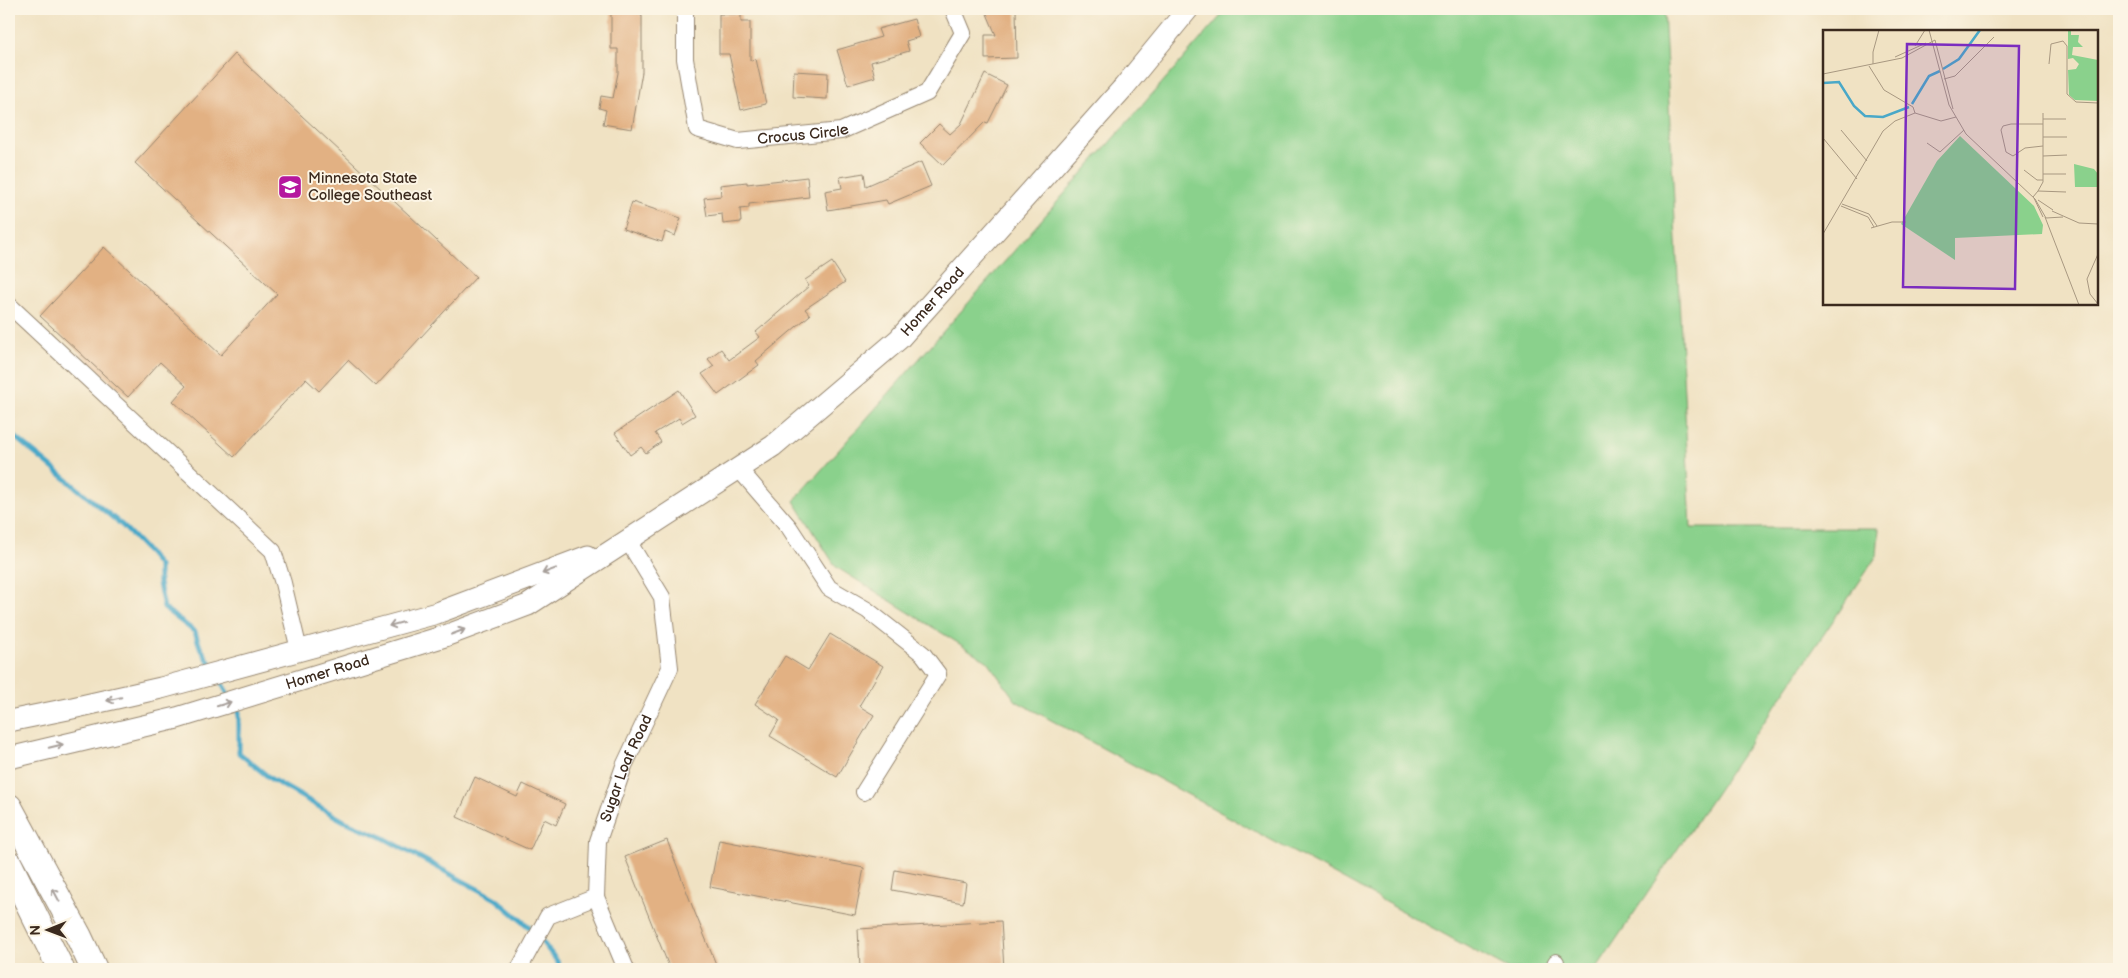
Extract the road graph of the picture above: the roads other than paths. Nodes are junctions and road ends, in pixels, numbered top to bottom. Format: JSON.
{"nodes":[{"id":1,"x":685,"y":9,"type":"edge"},
{"id":2,"x":952,"y":9,"type":"edge"},
{"id":3,"x":1188,"y":9,"type":"edge"},
{"id":4,"x":9,"y":306,"type":"edge"},
{"id":5,"x":738,"y":468,"type":"junction"},
{"id":6,"x":628,"y":541,"type":"junction"},
{"id":7,"x":299,"y":650,"type":"junction"},
{"id":8,"x":9,"y":721,"type":"edge"},
{"id":9,"x":9,"y":758,"type":"edge"},
{"id":10,"x":864,"y":792,"type":"dead end"},
{"id":11,"x":9,"y":807,"type":"edge"},
{"id":12,"x":9,"y":864,"type":"edge"},
{"id":13,"x":596,"y":897,"type":"junction"},
{"id":14,"x":9,"y":902,"type":"edge"},
{"id":15,"x":59,"y":966,"type":"edge"},
{"id":16,"x":94,"y":969,"type":"edge"},
{"id":17,"x":519,"y":969,"type":"edge"},
{"id":18,"x":626,"y":969,"type":"edge"}],
"edges":[{"from":1,"to":2,"type":"street","name":"Crocus Circle"},
{"from":3,"to":5,"type":"street","name":"Homer Road"},
{"from":4,"to":7,"type":"street"},
{"from":5,"to":6,"type":"street","name":"Homer Road"},
{"from":5,"to":10,"type":"street"},
{"from":6,"to":7,"type":"street","name":"Homer Road","one_way":true},
{"from":9,"to":6,"type":"street","name":"Homer Road","one_way":true},
{"from":6,"to":13,"type":"street","name":"Sugar Loaf Road"},
{"from":7,"to":8,"type":"street","name":"Homer Road","one_way":true},
{"from":16,"to":11,"type":"main road","one_way":true},
{"from":12,"to":15,"type":"main road"},
{"from":13,"to":17,"type":"street"},
{"from":13,"to":18,"type":"street"},
{"from":14,"to":15,"type":"main road"}]}
